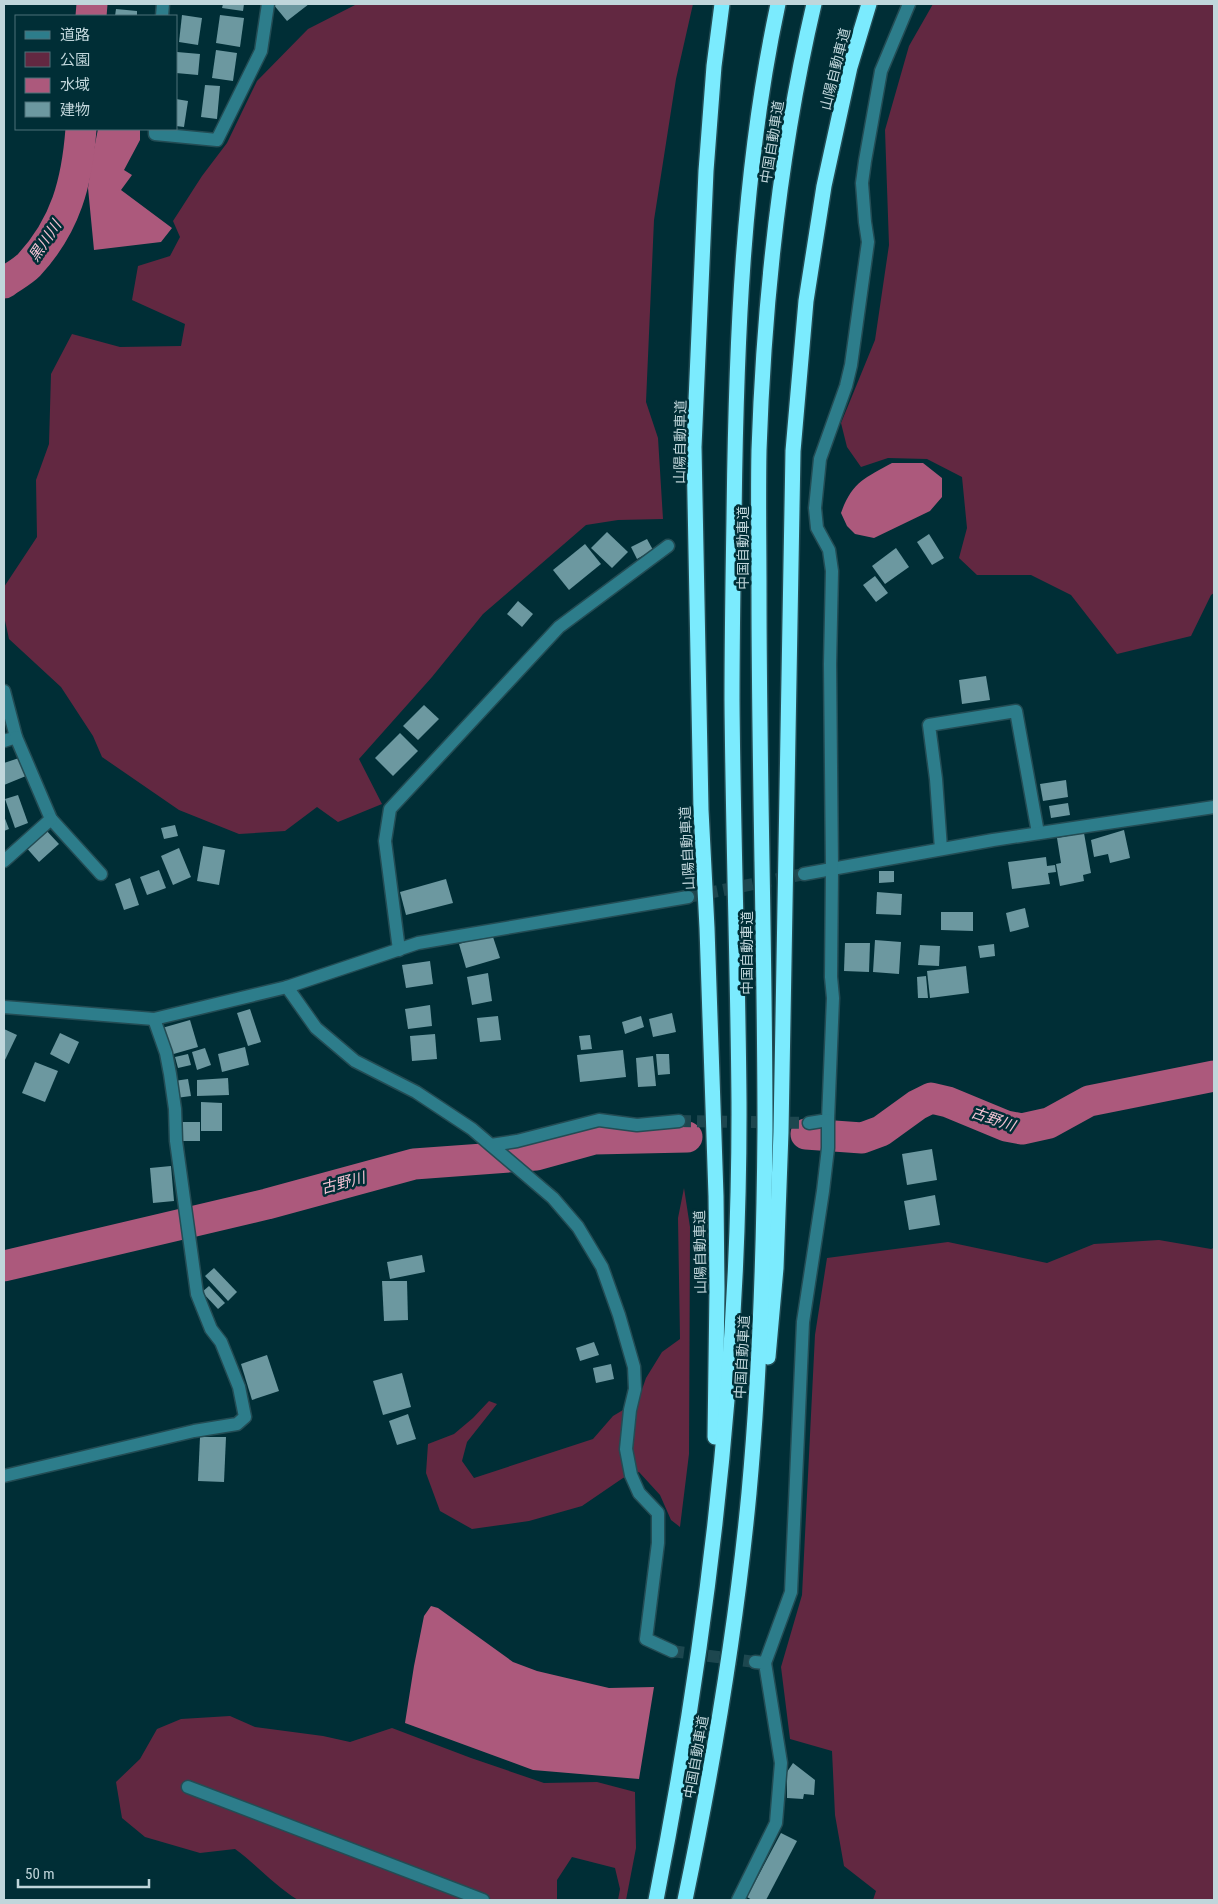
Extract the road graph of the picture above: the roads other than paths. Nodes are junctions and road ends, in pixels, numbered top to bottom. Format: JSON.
{"nodes":[{"id":1,"x":268,"y":4,"type":"edge"},
{"id":2,"x":722,"y":4,"type":"edge"},
{"id":3,"x":778,"y":4,"type":"edge"},
{"id":4,"x":814,"y":4,"type":"edge"},
{"id":5,"x":869,"y":4,"type":"edge"},
{"id":6,"x":908,"y":4,"type":"edge"},
{"id":7,"x":155,"y":130,"type":"edge"},
{"id":8,"x":668,"y":546,"type":"dead end"},
{"id":9,"x":4,"y":691,"type":"edge"},
{"id":10,"x":16,"y":737,"type":"junction"},
{"id":11,"x":4,"y":741,"type":"edge"},
{"id":12,"x":1214,"y":807,"type":"edge"},
{"id":13,"x":51,"y":819,"type":"junction"},
{"id":14,"x":1038,"y":833,"type":"junction"},
{"id":15,"x":941,"y":849,"type":"junction"},
{"id":16,"x":4,"y":861,"type":"edge"},
{"id":17,"x":832,"y":869,"type":"junction"},
{"id":18,"x":100,"y":874,"type":"dead end"},
{"id":19,"x":804,"y":874,"type":"tunnel mouth"},
{"id":20,"x":688,"y":897,"type":"tunnel mouth"},
{"id":21,"x":399,"y":950,"type":"junction"},
{"id":22,"x":287,"y":987,"type":"junction"},
{"id":23,"x":4,"y":1007,"type":"edge"},
{"id":24,"x":154,"y":1019,"type":"junction"},
{"id":25,"x":828,"y":1120,"type":"junction"},
{"id":26,"x":678,"y":1121,"type":"tunnel mouth"},
{"id":27,"x":809,"y":1123,"type":"tunnel mouth"},
{"id":28,"x":491,"y":1145,"type":"junction"},
{"id":29,"x":4,"y":1476,"type":"edge"},
{"id":30,"x":736,"y":1606,"type":"junction"},
{"id":31,"x":672,"y":1651,"type":"tunnel mouth"},
{"id":32,"x":693,"y":1690,"type":"junction"},
{"id":33,"x":188,"y":1787,"type":"dead end"},
{"id":34,"x":483,"y":1900,"type":"edge"},
{"id":35,"x":656,"y":1900,"type":"edge"},
{"id":36,"x":686,"y":1900,"type":"edge"},
{"id":37,"x":738,"y":1900,"type":"edge"}],
"edges":[{"from":1,"to":7,"type":"street"},
{"from":2,"to":32,"type":"highway","name":"山陽自動車道"},
{"from":3,"to":32,"type":"highway","name":"中国自動車道"},
{"from":4,"to":30,"type":"highway","name":"中国自動車道"},
{"from":5,"to":30,"type":"highway","name":"山陽自動車道"},
{"from":6,"to":17,"type":"street"},
{"from":8,"to":21,"type":"street"},
{"from":9,"to":10,"type":"street"},
{"from":10,"to":11,"type":"street"},
{"from":10,"to":13,"type":"street"},
{"from":12,"to":14,"type":"street"},
{"from":13,"to":16,"type":"street"},
{"from":13,"to":18,"type":"street"},
{"from":14,"to":15,"type":"street"},
{"from":14,"to":15,"type":"street"},
{"from":15,"to":17,"type":"street"},
{"from":17,"to":19,"type":"street"},
{"from":17,"to":25,"type":"street"},
{"from":20,"to":21,"type":"street"},
{"from":21,"to":22,"type":"street"},
{"from":22,"to":24,"type":"street"},
{"from":22,"to":28,"type":"street"},
{"from":23,"to":24,"type":"street"},
{"from":24,"to":29,"type":"street"},
{"from":25,"to":27,"type":"street"},
{"from":25,"to":37,"type":"street"},
{"from":26,"to":28,"type":"street"},
{"from":28,"to":31,"type":"street"},
{"from":30,"to":36,"type":"highway","name":"中国自動車道"},
{"from":32,"to":35,"type":"highway","name":"中国自動車道"},
{"from":33,"to":34,"type":"street"}]}
